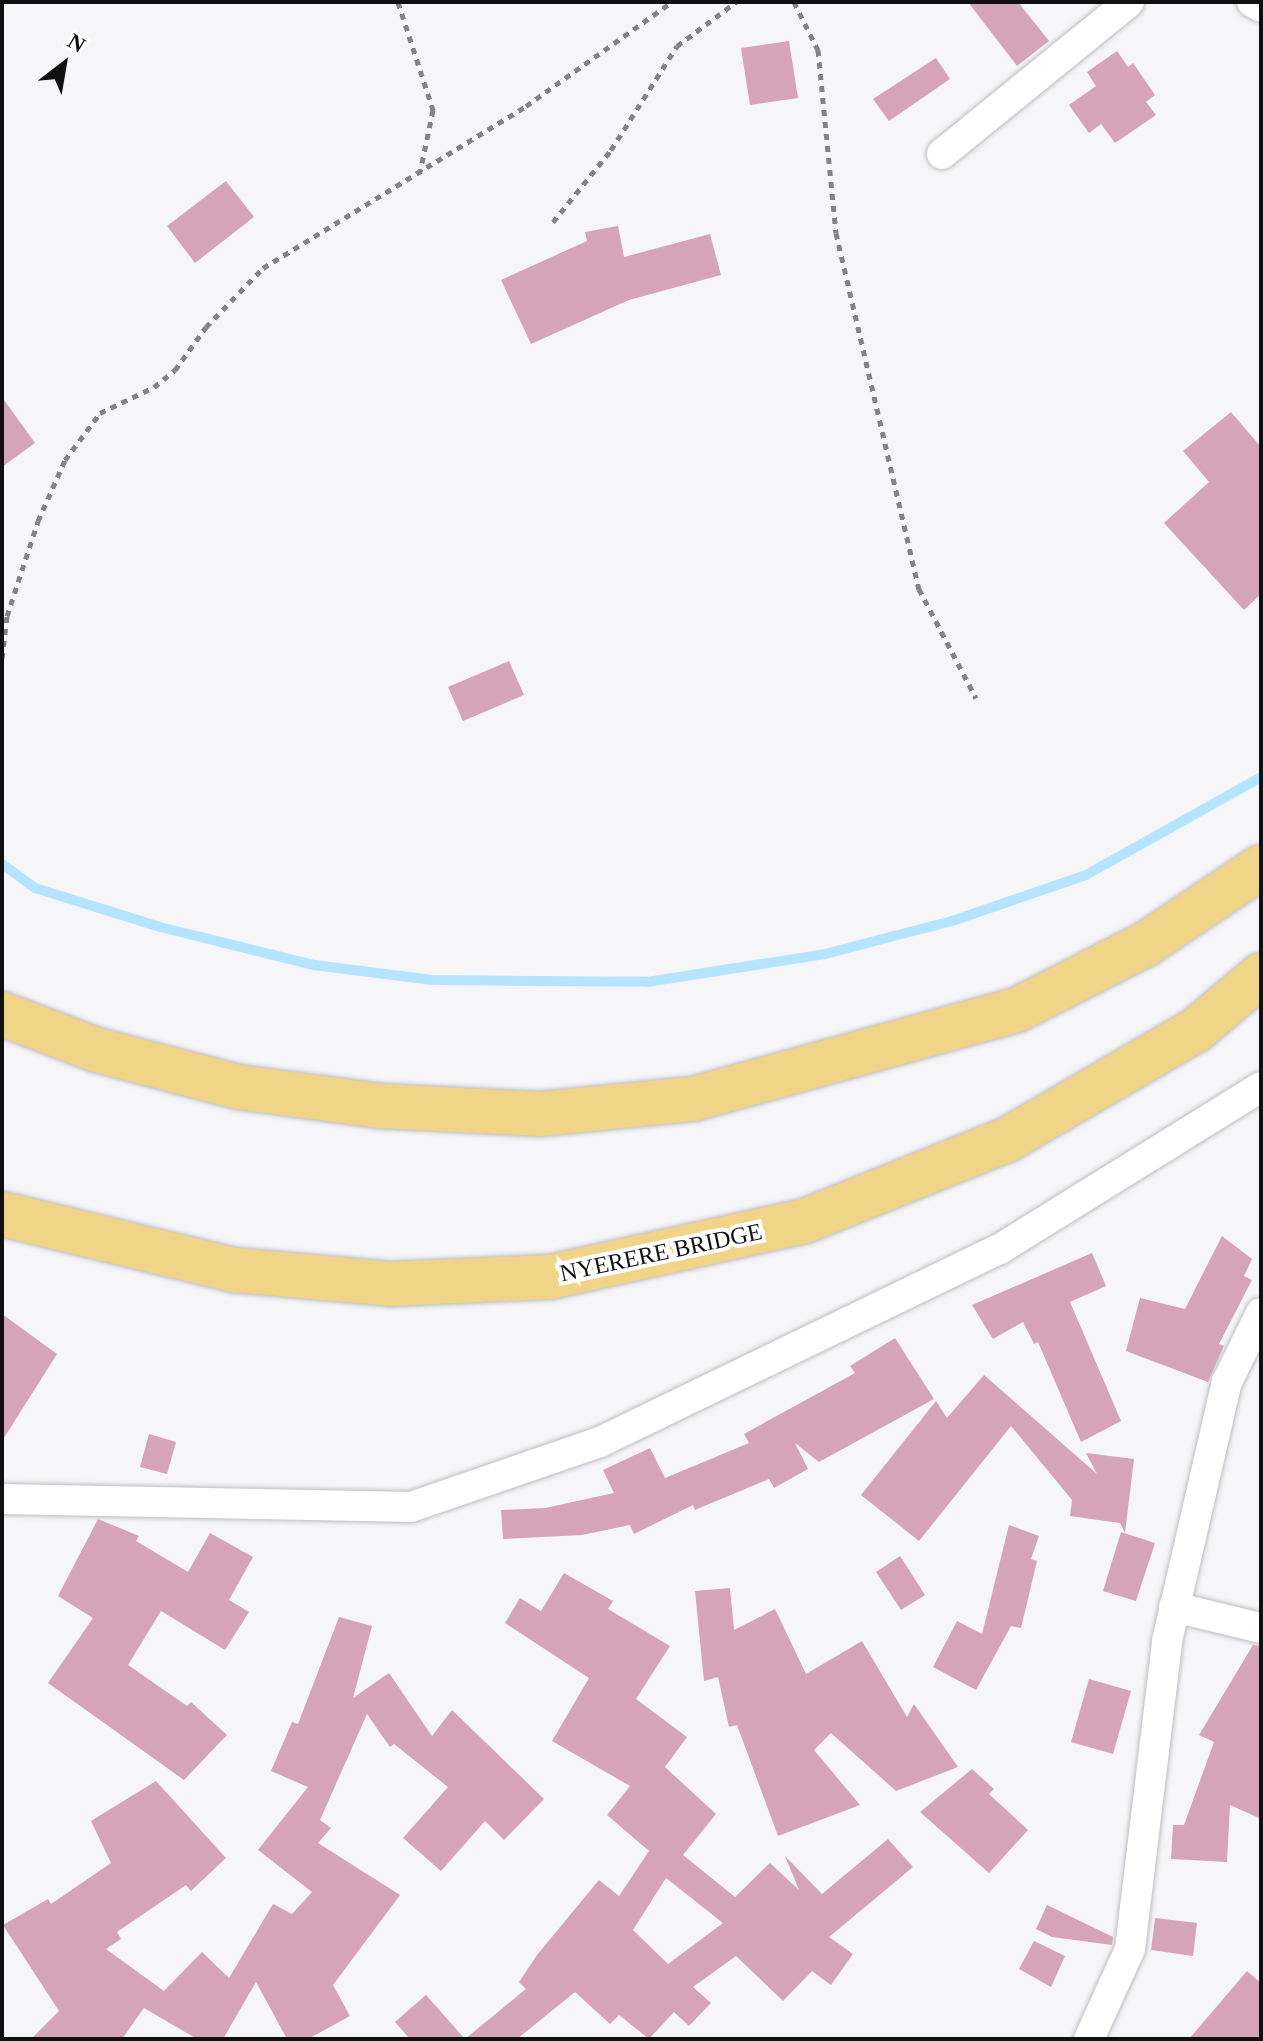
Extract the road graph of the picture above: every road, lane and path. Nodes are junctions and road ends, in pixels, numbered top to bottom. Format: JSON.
{"nodes":[{"id":1,"x":398,"y":2,"type":"edge"},
{"id":2,"x":672,"y":2,"type":"edge"},
{"id":3,"x":736,"y":2,"type":"edge"},
{"id":4,"x":794,"y":2,"type":"edge"},
{"id":5,"x":1129,"y":2,"type":"edge"},
{"id":6,"x":1252,"y":2,"type":"edge"},
{"id":7,"x":1261,"y":7,"type":"edge"},
{"id":8,"x":942,"y":154,"type":"dead end"},
{"id":9,"x":420,"y":172,"type":"junction"},
{"id":10,"x":553,"y":222,"type":"dead end"},
{"id":11,"x":2,"y":658,"type":"edge"},
{"id":12,"x":976,"y":698,"type":"dead end"},
{"id":13,"x":1261,"y":867,"type":"edge"},
{"id":14,"x":1261,"y":975,"type":"edge"},
{"id":15,"x":2,"y":1014,"type":"edge"},
{"id":16,"x":1261,"y":1087,"type":"edge"},
{"id":17,"x":2,"y":1214,"type":"edge"},
{"id":18,"x":1261,"y":1313,"type":"edge"},
{"id":19,"x":2,"y":1499,"type":"edge"},
{"id":20,"x":1174,"y":1607,"type":"junction"},
{"id":21,"x":1261,"y":1628,"type":"edge"},
{"id":22,"x":1089,"y":2039,"type":"edge"}],
"edges":[{"from":1,"to":9,"type":"path"},
{"from":2,"to":9,"type":"path"},
{"from":3,"to":10,"type":"path"},
{"from":4,"to":12,"type":"path"},
{"from":5,"to":8,"type":"street"},
{"from":6,"to":7,"type":"street"},
{"from":9,"to":11,"type":"path"},
{"from":13,"to":15,"type":"main road"},
{"from":14,"to":17,"type":"main road","name":"NYERERE BRIDGE"},
{"from":16,"to":19,"type":"street"},
{"from":18,"to":20,"type":"street"},
{"from":20,"to":21,"type":"street"},
{"from":20,"to":22,"type":"street"}]}
